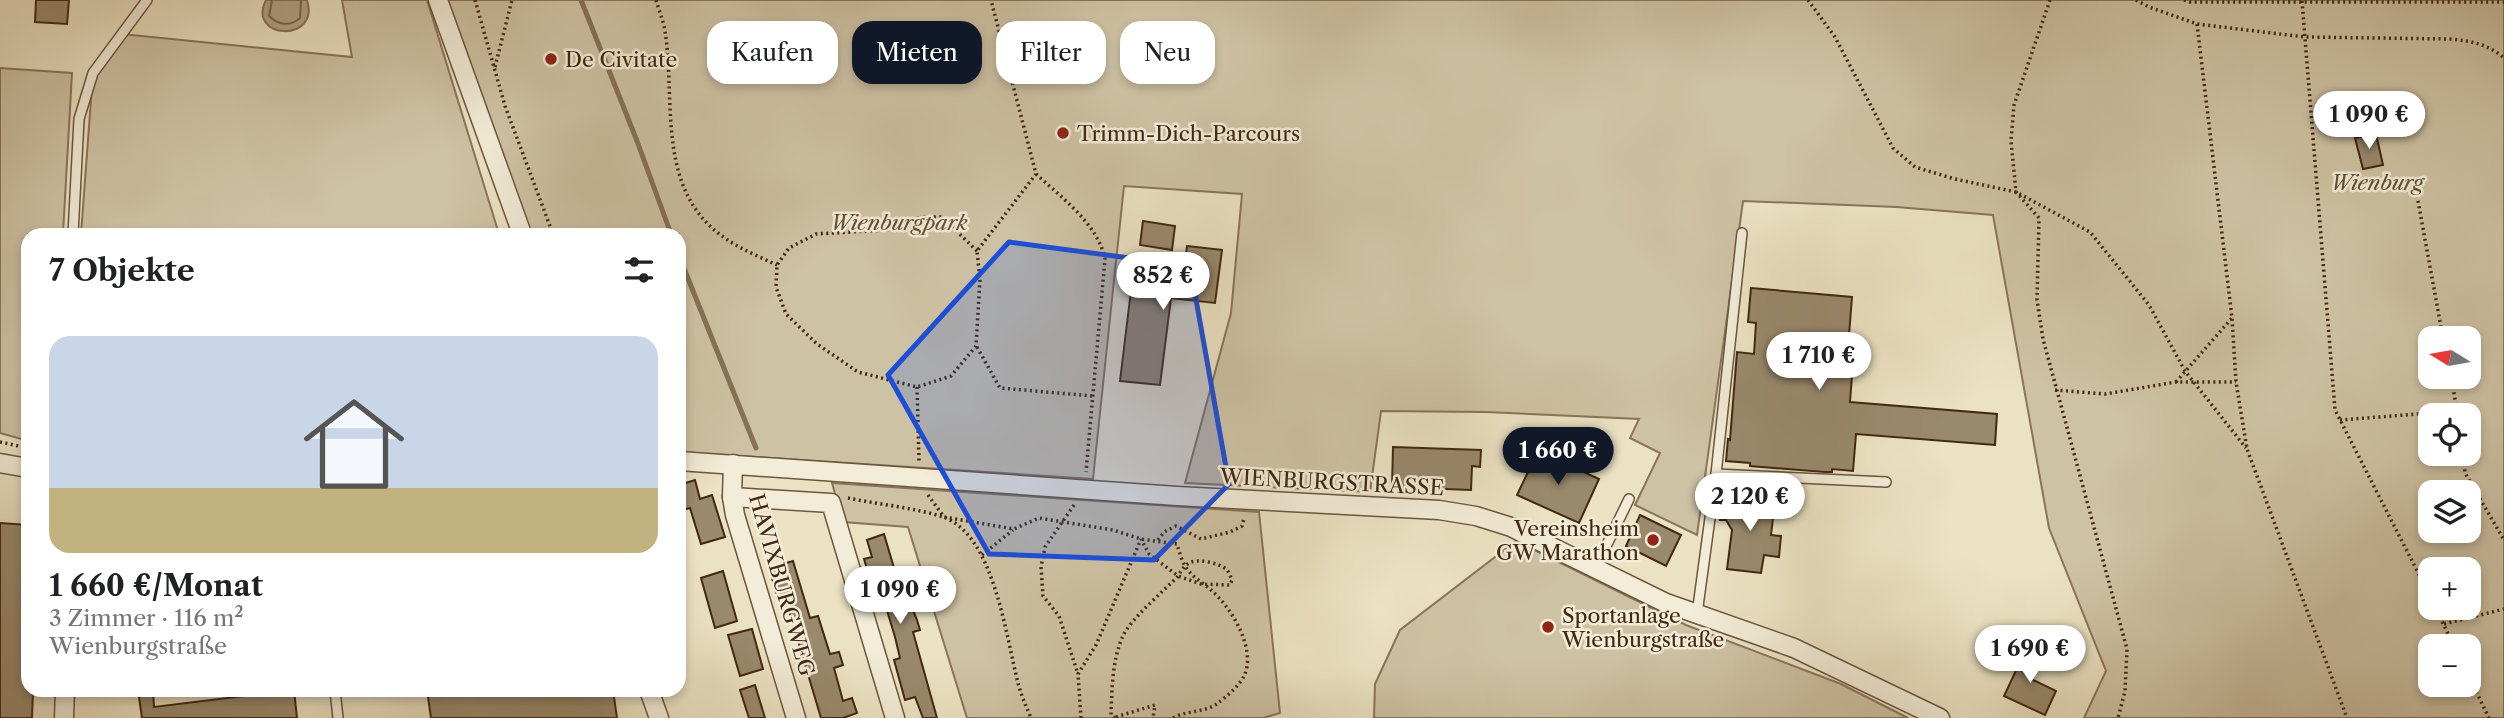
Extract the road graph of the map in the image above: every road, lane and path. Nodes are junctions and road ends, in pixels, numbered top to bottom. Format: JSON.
{"nodes":[{"id":1,"x":147,"y":0,"type":"edge"},
{"id":2,"x":438,"y":0,"type":"edge"},
{"id":3,"x":475,"y":0,"type":"edge"},
{"id":4,"x":512,"y":0,"type":"edge"},
{"id":5,"x":656,"y":0,"type":"edge"},
{"id":6,"x":991,"y":0,"type":"edge"},
{"id":7,"x":1808,"y":0,"type":"edge"},
{"id":8,"x":2050,"y":0,"type":"edge"},
{"id":9,"x":2136,"y":0,"type":"edge"},
{"id":10,"x":2183,"y":0,"type":"edge"},
{"id":11,"x":2302,"y":1,"type":"edge"},
{"id":12,"x":2504,"y":2,"type":"edge"},
{"id":13,"x":2197,"y":24,"type":"junction"},
{"id":14,"x":2305,"y":37,"type":"junction"},
{"id":15,"x":2504,"y":58,"type":"edge"},
{"id":16,"x":495,"y":69,"type":"junction"},
{"id":17,"x":1036,"y":174,"type":"junction"},
{"id":18,"x":2416,"y":190,"type":"dead end"},
{"id":19,"x":2016,"y":192,"type":"junction"},
{"id":20,"x":73,"y":228,"type":"edge"},
{"id":21,"x":520,"y":228,"type":"edge"},
{"id":22,"x":551,"y":228,"type":"edge"},
{"id":23,"x":1742,"y":233,"type":"dead end"},
{"id":24,"x":977,"y":251,"type":"junction"},
{"id":25,"x":777,"y":265,"type":"junction"},
{"id":26,"x":2232,"y":318,"type":"junction"},
{"id":27,"x":2441,"y":326,"type":"edge"},
{"id":28,"x":976,"y":346,"type":"junction"},
{"id":29,"x":2185,"y":370,"type":"junction"},
{"id":30,"x":2193,"y":381,"type":"junction"},
{"id":31,"x":2176,"y":382,"type":"junction"},
{"id":32,"x":2236,"y":382,"type":"junction"},
{"id":33,"x":917,"y":387,"type":"junction"},
{"id":34,"x":2055,"y":390,"type":"junction"},
{"id":35,"x":1094,"y":396,"type":"junction"},
{"id":36,"x":2418,"y":415,"type":"edge"},
{"id":37,"x":2340,"y":420,"type":"junction"},
{"id":38,"x":0,"y":442,"type":"edge"},
{"id":39,"x":21,"y":446,"type":"edge"},
{"id":40,"x":2247,"y":449,"type":"junction"},
{"id":41,"x":686,"y":461,"type":"edge"},
{"id":42,"x":0,"y":463,"type":"edge"},
{"id":43,"x":733,"y":464,"type":"junction"},
{"id":44,"x":2464,"y":466,"type":"edge"},
{"id":45,"x":21,"y":467,"type":"edge"},
{"id":46,"x":1716,"y":474,"type":"junction"},
{"id":47,"x":919,"y":479,"type":"junction"},
{"id":48,"x":1886,"y":482,"type":"dead end"},
{"id":49,"x":1084,"y":489,"type":"junction"},
{"id":50,"x":732,"y":497,"type":"junction"},
{"id":51,"x":1629,"y":499,"type":"dead end"},
{"id":52,"x":1249,"y":500,"type":"junction"},
{"id":53,"x":831,"y":503,"type":"junction"},
{"id":54,"x":944,"y":517,"type":"junction"},
{"id":55,"x":1062,"y":522,"type":"junction"},
{"id":56,"x":1014,"y":529,"type":"junction"},
{"id":57,"x":1141,"y":539,"type":"junction"},
{"id":58,"x":1158,"y":540,"type":"junction"},
{"id":59,"x":2504,"y":540,"type":"edge"},
{"id":60,"x":982,"y":555,"type":"junction"},
{"id":61,"x":1185,"y":566,"type":"junction"},
{"id":62,"x":1595,"y":569,"type":"junction"},
{"id":63,"x":2418,"y":573,"type":"edge"},
{"id":64,"x":1178,"y":576,"type":"junction"},
{"id":65,"x":1201,"y":584,"type":"junction"},
{"id":66,"x":2504,"y":609,"type":"edge"},
{"id":67,"x":1696,"y":615,"type":"junction"},
{"id":68,"x":2442,"y":620,"type":"edge"},
{"id":69,"x":2444,"y":624,"type":"junction"},
{"id":70,"x":2449,"y":634,"type":"edge"},
{"id":71,"x":1078,"y":674,"type":"junction"},
{"id":72,"x":65,"y":697,"type":"edge"},
{"id":73,"x":336,"y":697,"type":"edge"},
{"id":74,"x":652,"y":697,"type":"edge"},
{"id":75,"x":2479,"y":697,"type":"edge"},
{"id":76,"x":64,"y":718,"type":"edge"},
{"id":77,"x":338,"y":718,"type":"edge"},
{"id":78,"x":659,"y":718,"type":"edge"},
{"id":79,"x":796,"y":718,"type":"edge"},
{"id":80,"x":895,"y":718,"type":"edge"},
{"id":81,"x":1031,"y":718,"type":"edge"},
{"id":82,"x":1081,"y":718,"type":"edge"},
{"id":83,"x":1116,"y":718,"type":"edge"},
{"id":84,"x":1153,"y":718,"type":"edge"},
{"id":85,"x":1173,"y":718,"type":"edge"},
{"id":86,"x":1940,"y":718,"type":"edge"},
{"id":87,"x":2118,"y":718,"type":"edge"},
{"id":88,"x":2347,"y":718,"type":"edge"},
{"id":89,"x":2489,"y":718,"type":"edge"}],
"edges":[{"from":1,"to":20,"type":"lane"},
{"from":2,"to":21,"type":"street"},
{"from":3,"to":16,"type":"path"},
{"from":4,"to":16,"type":"path"},
{"from":5,"to":25,"type":"path"},
{"from":6,"to":17,"type":"path"},
{"from":7,"to":19,"type":"path"},
{"from":8,"to":19,"type":"path"},
{"from":9,"to":13,"type":"path"},
{"from":10,"to":11,"type":"path"},
{"from":11,"to":12,"type":"path"},
{"from":11,"to":14,"type":"path"},
{"from":13,"to":14,"type":"path"},
{"from":13,"to":26,"type":"path"},
{"from":14,"to":15,"type":"path"},
{"from":14,"to":37,"type":"path"},
{"from":16,"to":22,"type":"path"},
{"from":17,"to":24,"type":"path"},
{"from":17,"to":35,"type":"path"},
{"from":18,"to":27,"type":"path"},
{"from":19,"to":29,"type":"path"},
{"from":19,"to":34,"type":"path"},
{"from":23,"to":46,"type":"lane"},
{"from":24,"to":25,"type":"path"},
{"from":24,"to":28,"type":"path"},
{"from":25,"to":33,"type":"path"},
{"from":26,"to":29,"type":"path"},
{"from":26,"to":32,"type":"path"},
{"from":28,"to":33,"type":"path"},
{"from":28,"to":35,"type":"path"},
{"from":29,"to":30,"type":"path"},
{"from":29,"to":31,"type":"path"},
{"from":30,"to":31,"type":"path"},
{"from":30,"to":32,"type":"path"},
{"from":30,"to":40,"type":"path"},
{"from":31,"to":34,"type":"path"},
{"from":32,"to":40,"type":"path"},
{"from":33,"to":47,"type":"path"},
{"from":34,"to":87,"type":"path"},
{"from":35,"to":49,"type":"path"},
{"from":36,"to":37,"type":"path"},
{"from":37,"to":63,"type":"path"},
{"from":38,"to":39,"type":"path"},
{"from":40,"to":88,"type":"path"},
{"from":41,"to":43,"type":"street","name":"WIENBURGSTRASSE"},
{"from":42,"to":45,"type":"street"},
{"from":43,"to":47,"type":"street","name":"WIENBURGSTRASSE"},
{"from":43,"to":50,"type":"street","name":"HAVIXBURGWEG"},
{"from":44,"to":59,"type":"path"},
{"from":46,"to":48,"type":"lane"},
{"from":46,"to":67,"type":"lane"},
{"from":47,"to":49,"type":"street","name":"WIENBURGSTRASSE"},
{"from":47,"to":54,"type":"path"},
{"from":49,"to":52,"type":"street","name":"WIENBURGSTRASSE"},
{"from":49,"to":55,"type":"path"},
{"from":50,"to":53,"type":"street"},
{"from":50,"to":79,"type":"street","name":"HAVIXBURGWEG"},
{"from":51,"to":62,"type":"lane"},
{"from":52,"to":58,"type":"path"},
{"from":52,"to":62,"type":"street","name":"WIENBURGSTRASSE"},
{"from":53,"to":54,"type":"path"},
{"from":53,"to":80,"type":"street"},
{"from":54,"to":56,"type":"path"},
{"from":54,"to":60,"type":"path"},
{"from":55,"to":56,"type":"path"},
{"from":55,"to":57,"type":"path"},
{"from":55,"to":71,"type":"path"},
{"from":56,"to":60,"type":"path"},
{"from":57,"to":58,"type":"path"},
{"from":57,"to":64,"type":"path"},
{"from":57,"to":71,"type":"path"},
{"from":58,"to":61,"type":"path"},
{"from":60,"to":81,"type":"path"},
{"from":61,"to":64,"type":"path"},
{"from":61,"to":65,"type":"path"},
{"from":61,"to":65,"type":"path"},
{"from":62,"to":67,"type":"street","name":"WIENBURGSTRASSE"},
{"from":64,"to":65,"type":"path"},
{"from":64,"to":83,"type":"path"},
{"from":65,"to":85,"type":"path"},
{"from":66,"to":69,"type":"path"},
{"from":67,"to":86,"type":"street","name":"WIENBURGSTRASSE"},
{"from":68,"to":69,"type":"path"},
{"from":69,"to":70,"type":"path"},
{"from":71,"to":82,"type":"path"},
{"from":72,"to":76,"type":"street"},
{"from":73,"to":77,"type":"lane"},
{"from":74,"to":78,"type":"street"},
{"from":75,"to":89,"type":"path"},
{"from":83,"to":84,"type":"path"}]}
